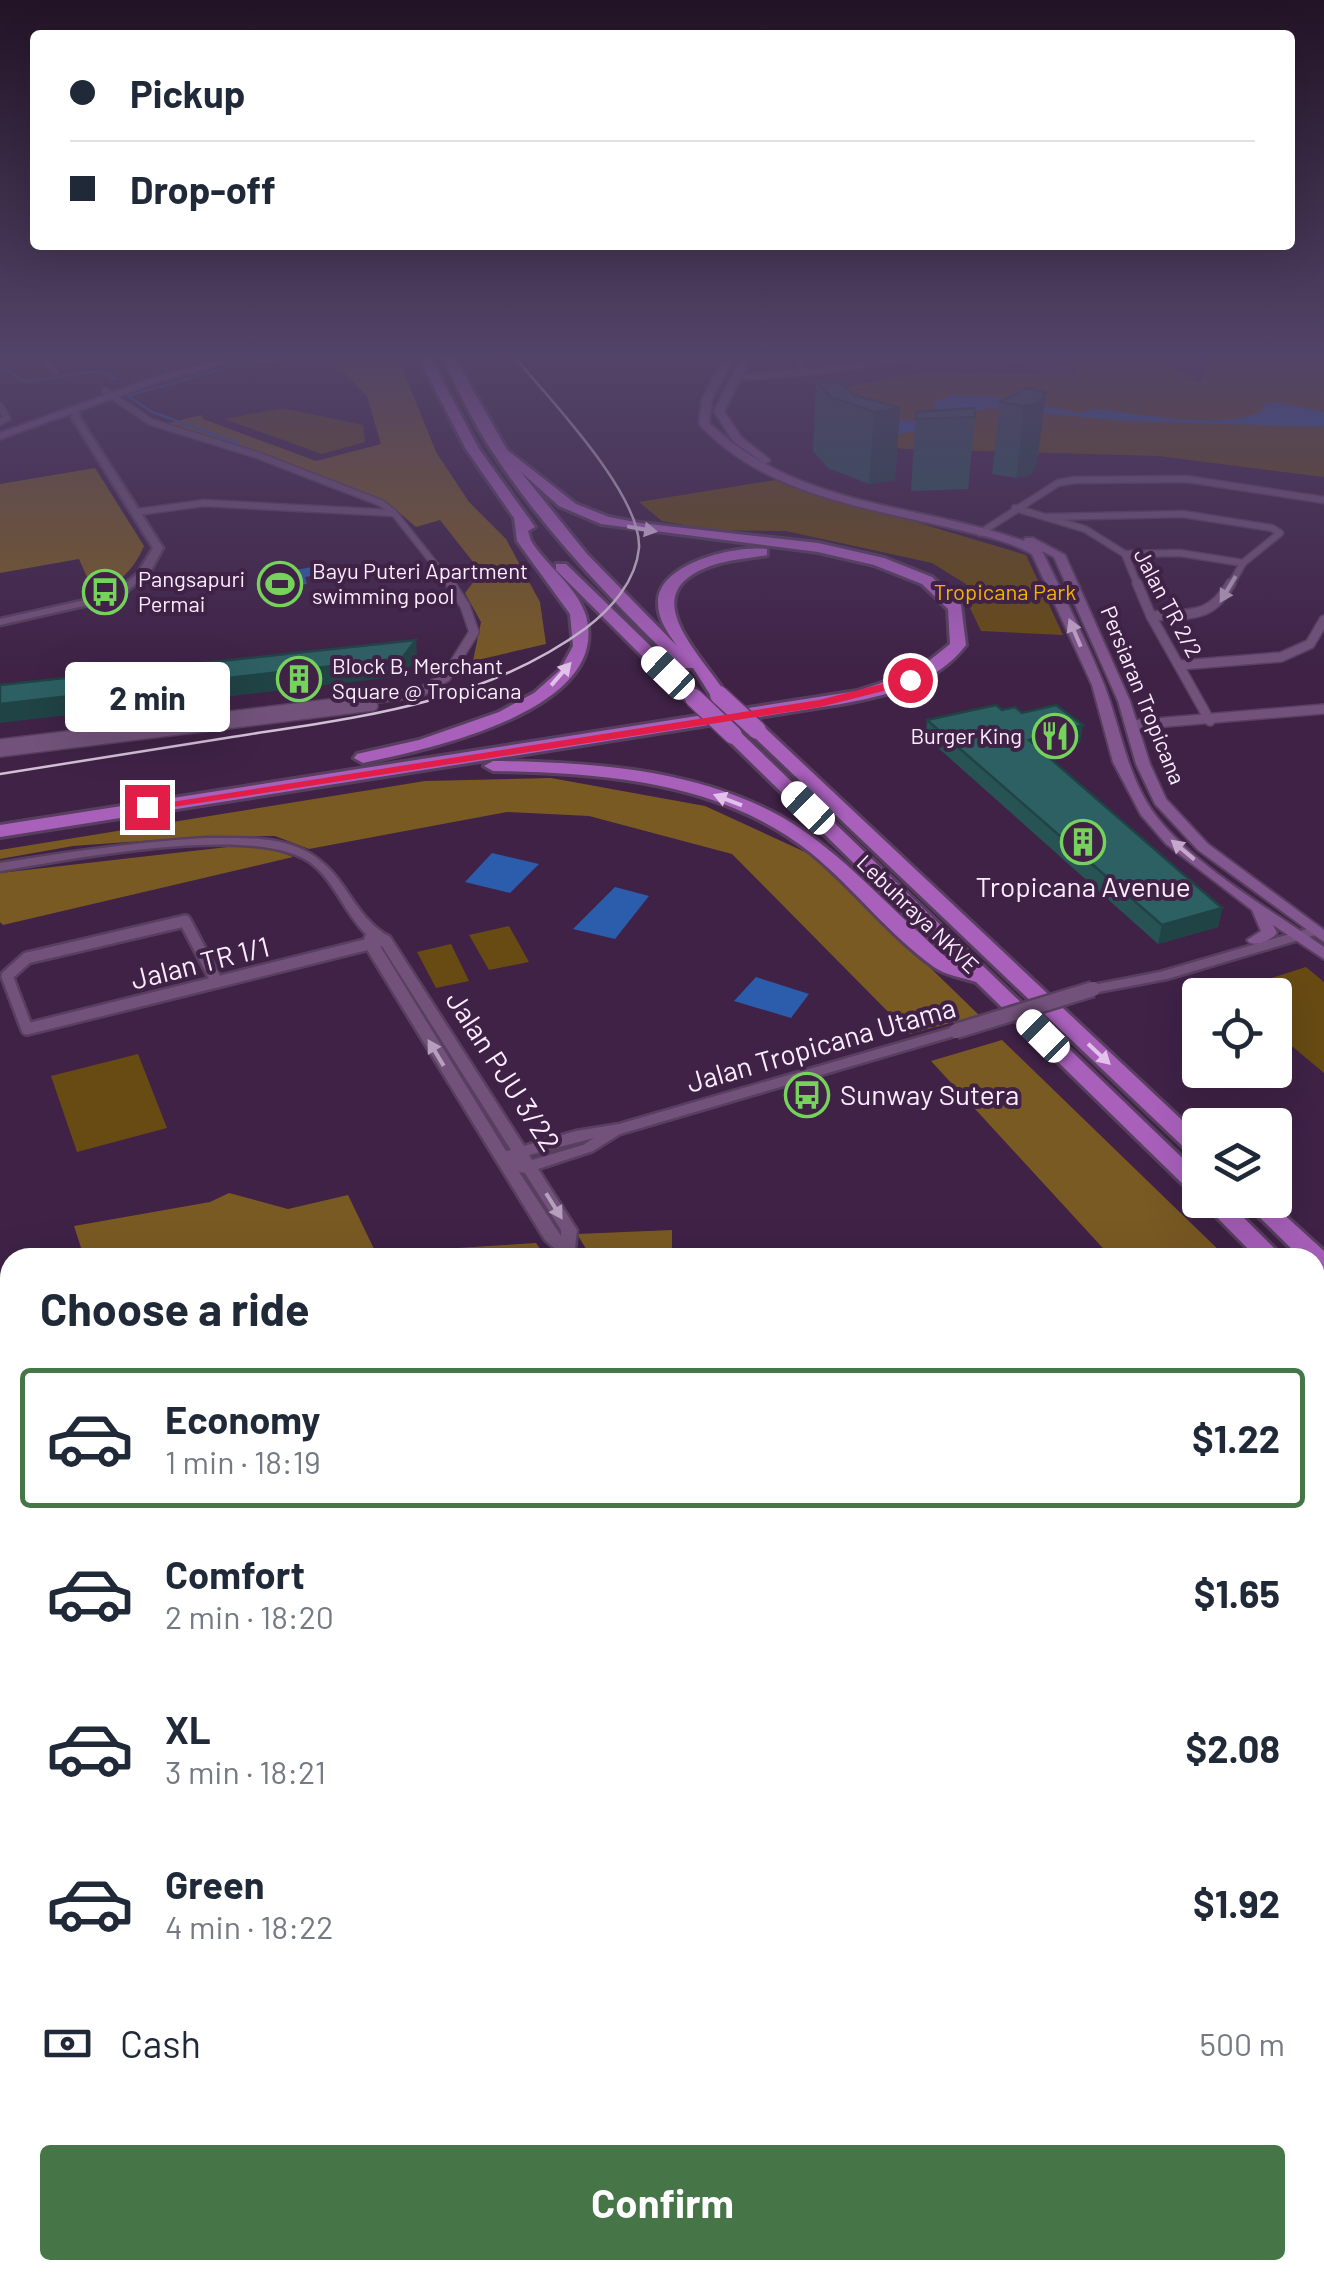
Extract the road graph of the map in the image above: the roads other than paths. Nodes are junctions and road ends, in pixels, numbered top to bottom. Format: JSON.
{"nodes":[{"id":1,"x":104,"y":459,"type":"edge"},
{"id":2,"x":268,"y":459,"type":"edge"},
{"id":3,"x":480,"y":459,"type":"edge"},
{"id":4,"x":504,"y":459,"type":"edge"},
{"id":5,"x":518,"y":459,"type":"edge"},
{"id":6,"x":742,"y":459,"type":"edge"},
{"id":7,"x":764,"y":459,"type":"edge"},
{"id":8,"x":1324,"y":500,"type":"edge"},
{"id":9,"x":1015,"y":508,"type":"junction"},
{"id":10,"x":138,"y":512,"type":"junction"},
{"id":11,"x":394,"y":513,"type":"junction"},
{"id":12,"x":1048,"y":517,"type":"junction"},
{"id":13,"x":520,"y":518,"type":"junction"},
{"id":14,"x":983,"y":530,"type":"junction"},
{"id":15,"x":1125,"y":554,"type":"junction"},
{"id":16,"x":1242,"y":564,"type":"junction"},
{"id":17,"x":1151,"y":616,"type":"junction"},
{"id":18,"x":1324,"y":620,"type":"edge"},
{"id":19,"x":0,"y":622,"type":"edge"},
{"id":20,"x":1182,"y":665,"type":"junction"},
{"id":21,"x":404,"y":695,"type":"junction"},
{"id":22,"x":719,"y":695,"type":"junction"},
{"id":23,"x":1324,"y":709,"type":"edge"},
{"id":24,"x":1210,"y":721,"type":"junction"},
{"id":25,"x":1110,"y":724,"type":"junction"},
{"id":26,"x":1131,"y":725,"type":"junction"},
{"id":27,"x":0,"y":744,"type":"edge"},
{"id":28,"x":0,"y":752,"type":"edge"},
{"id":29,"x":321,"y":775,"type":"junction"},
{"id":30,"x":0,"y":820,"type":"edge"},
{"id":31,"x":0,"y":831,"type":"edge"},
{"id":32,"x":0,"y":867,"type":"edge"},
{"id":33,"x":1259,"y":911,"type":"junction"},
{"id":34,"x":1305,"y":932,"type":"edge"},
{"id":35,"x":376,"y":939,"type":"junction"},
{"id":36,"x":1255,"y":940,"type":"junction"},
{"id":37,"x":1324,"y":954,"type":"edge"},
{"id":38,"x":986,"y":979,"type":"junction"},
{"id":39,"x":216,"y":982,"type":"junction"},
{"id":40,"x":1092,"y":989,"type":"junction"},
{"id":41,"x":1182,"y":1133,"type":"edge"},
{"id":42,"x":525,"y":1159,"type":"junction"},
{"id":43,"x":506,"y":1165,"type":"junction"},
{"id":44,"x":1182,"y":1170,"type":"edge"},
{"id":45,"x":1231,"y":1218,"type":"edge"},
{"id":46,"x":1273,"y":1218,"type":"edge"},
{"id":47,"x":566,"y":1248,"type":"edge"},
{"id":48,"x":571,"y":1248,"type":"edge"},
{"id":49,"x":1262,"y":1248,"type":"edge"},
{"id":50,"x":1306,"y":1248,"type":"edge"}],
"edges":[{"from":1,"to":10,"type":"street"},
{"from":2,"to":11,"type":"street"},
{"from":3,"to":13,"type":"highway","name":"Lebuhraya NKVE"},
{"from":4,"to":22,"type":"highway","name":"Lebuhraya NKVE"},
{"from":5,"to":29,"type":"highway","one_way":true},
{"from":6,"to":14,"type":"main road","name":"Persiaran Tropicana"},
{"from":7,"to":14,"type":"main road","name":"Persiaran Tropicana"},
{"from":8,"to":9,"type":"street"},
{"from":9,"to":12,"type":"street","name":"Jalan TR 2/2"},
{"from":9,"to":14,"type":"street"},
{"from":10,"to":11,"type":"street"},
{"from":10,"to":19,"type":"street"},
{"from":11,"to":21,"type":"street"},
{"from":12,"to":15,"type":"street","name":"Jalan TR 2/2"},
{"from":12,"to":16,"type":"street"},
{"from":29,"to":13,"type":"highway","one_way":true},
{"from":13,"to":38,"type":"highway","name":"Lebuhraya NKVE","bridge":true},
{"from":25,"to":14,"type":"main road","name":"Persiaran Tropicana","one_way":true},
{"from":14,"to":26,"type":"main road","name":"Persiaran Tropicana"},
{"from":15,"to":16,"type":"street"},
{"from":15,"to":17,"type":"street","name":"Jalan TR 2/2"},
{"from":16,"to":17,"type":"street","one_way":true},
{"from":17,"to":20,"type":"street","name":"Jalan TR 2/2"},
{"from":18,"to":20,"type":"street"},
{"from":20,"to":24,"type":"street","name":"Jalan TR 2/2"},
{"from":21,"to":27,"type":"street"},
{"from":21,"to":28,"type":"street"},
{"from":22,"to":29,"type":"highway"},
{"from":22,"to":41,"type":"highway","name":"Lebuhraya NKVE","one_way":true,"bridge":true},
{"from":23,"to":24,"type":"street"},
{"from":24,"to":26,"type":"street"},
{"from":25,"to":26,"type":"main road"},
{"from":33,"to":25,"type":"main road","name":"Persiaran Tropicana","one_way":true},
{"from":26,"to":34,"type":"main road","name":"Persiaran Tropicana"},
{"from":29,"to":30,"type":"highway"},
{"from":29,"to":31,"type":"highway"},
{"from":38,"to":29,"type":"highway","one_way":true},
{"from":32,"to":35,"type":"street","name":"Jalan PJU 3/22"},
{"from":33,"to":34,"type":"main road","name":"Persiaran Tropicana"},
{"from":33,"to":36,"type":"main road"},
{"from":34,"to":36,"type":"street","name":"Jalan Tropicana Utama"},
{"from":34,"to":37,"type":"main road"},
{"from":34,"to":40,"type":"street","name":"Jalan Tropicana Utama"},
{"from":35,"to":39,"type":"street","name":"Jalan TR 1/1"},
{"from":35,"to":42,"type":"street","name":"Jalan PJU 3/22"},
{"from":43,"to":35,"type":"street","name":"Jalan PJU 3/22","one_way":true},
{"from":36,"to":40,"type":"street","name":"Jalan Tropicana Utama"},
{"from":38,"to":44,"type":"highway","name":"Lebuhraya NKVE"},
{"from":39,"to":39,"type":"street","name":"Jalan TR 1/1"},
{"from":40,"to":42,"type":"street","name":"Jalan Tropicana Utama","bridge":true},
{"from":42,"to":43,"type":"street","name":"Jalan Tropicana Utama"},
{"from":42,"to":48,"type":"street","name":"Jalan PJU 3/22","one_way":true},
{"from":43,"to":47,"type":"street","name":"Jalan PJU 3/22"},
{"from":45,"to":49,"type":"highway"},
{"from":46,"to":50,"type":"highway"}]}
